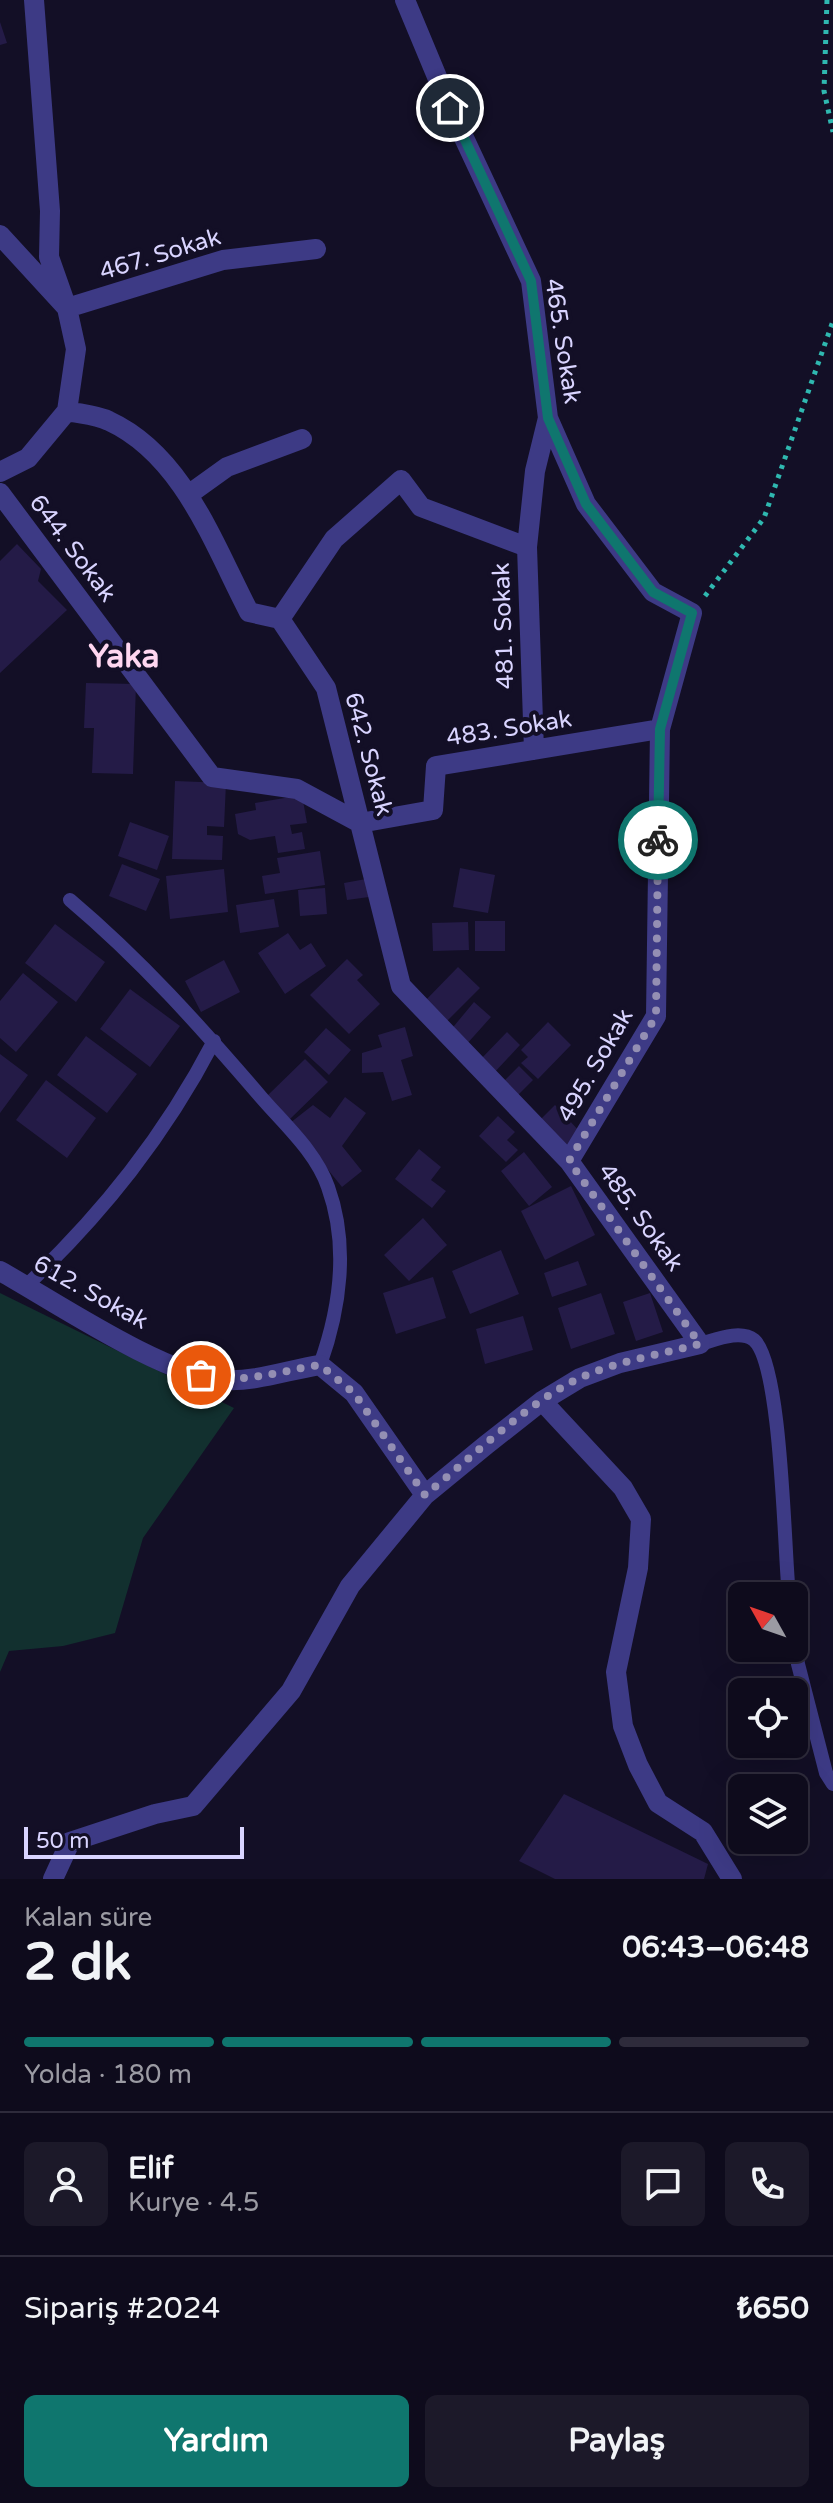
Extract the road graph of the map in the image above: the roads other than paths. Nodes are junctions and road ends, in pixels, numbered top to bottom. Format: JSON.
{"nodes":[{"id":1,"x":34,"y":0,"type":"edge"},
{"id":2,"x":405,"y":0,"type":"edge"},
{"id":3,"x":0,"y":235,"type":"edge"},
{"id":4,"x":316,"y":249,"type":"dead end"},
{"id":5,"x":67,"y":308,"type":"junction"},
{"id":6,"x":67,"y":411,"type":"junction"},
{"id":7,"x":548,"y":418,"type":"junction"},
{"id":8,"x":302,"y":439,"type":"dead end"},
{"id":9,"x":0,"y":472,"type":"edge"},
{"id":10,"x":0,"y":493,"type":"edge"},
{"id":11,"x":188,"y":495,"type":"junction"},
{"id":12,"x":527,"y":547,"type":"junction"},
{"id":13,"x":692,"y":613,"type":"joint"},
{"id":14,"x":280,"y":619,"type":"junction"},
{"id":15,"x":660,"y":729,"type":"junction"},
{"id":16,"x":534,"y":750,"type":"junction"},
{"id":17,"x":360,"y":823,"type":"junction"},
{"id":18,"x":70,"y":900,"type":"dead end"},
{"id":19,"x":401,"y":986,"type":"joint"},
{"id":20,"x":214,"y":1041,"type":"junction"},
{"id":21,"x":569,"y":1161,"type":"junction"},
{"id":22,"x":0,"y":1271,"type":"edge"},
{"id":23,"x":26,"y":1286,"type":"junction"},
{"id":24,"x":700,"y":1344,"type":"junction"},
{"id":25,"x":320,"y":1365,"type":"junction"},
{"id":26,"x":542,"y":1401,"type":"junction"},
{"id":27,"x":425,"y":1495,"type":"junction"},
{"id":28,"x":788,"y":1582,"type":"edge"},
{"id":29,"x":800,"y":1662,"type":"edge"},
{"id":30,"x":833,"y":1784,"type":"edge"},
{"id":31,"x":53,"y":1879,"type":"edge"},
{"id":32,"x":732,"y":1879,"type":"edge"}],
"edges":[{"from":1,"to":5,"type":"street"},
{"from":2,"to":7,"type":"street","name":"465. Sokak"},
{"from":3,"to":5,"type":"street"},
{"from":4,"to":5,"type":"street","name":"467. Sokak"},
{"from":5,"to":6,"type":"street"},
{"from":6,"to":9,"type":"street"},
{"from":6,"to":11,"type":"street"},
{"from":7,"to":12,"type":"street","name":"481. Sokak"},
{"from":7,"to":13,"type":"street","name":"465. Sokak"},
{"from":8,"to":11,"type":"street"},
{"from":10,"to":17,"type":"street","name":"644. Sokak"},
{"from":11,"to":14,"type":"street"},
{"from":12,"to":14,"type":"street","name":"481. Sokak"},
{"from":12,"to":16,"type":"street","name":"481. Sokak"},
{"from":13,"to":15,"type":"street","name":"495. Sokak"},
{"from":14,"to":17,"type":"street","name":"642. Sokak"},
{"from":15,"to":16,"type":"street","name":"483. Sokak"},
{"from":15,"to":21,"type":"street","name":"495. Sokak"},
{"from":16,"to":17,"type":"street","name":"483. Sokak"},
{"from":17,"to":19,"type":"street","name":"642. Sokak"},
{"from":18,"to":20,"type":"lane"},
{"from":19,"to":21,"type":"street","name":"485. Sokak"},
{"from":20,"to":23,"type":"lane"},
{"from":20,"to":25,"type":"lane"},
{"from":21,"to":24,"type":"street","name":"485. Sokak"},
{"from":22,"to":23,"type":"street","name":"612. Sokak"},
{"from":23,"to":25,"type":"street","name":"612. Sokak"},
{"from":24,"to":26,"type":"street"},
{"from":24,"to":28,"type":"lane"},
{"from":25,"to":27,"type":"street"},
{"from":26,"to":27,"type":"street"},
{"from":26,"to":32,"type":"street"},
{"from":27,"to":31,"type":"street"},
{"from":29,"to":30,"type":"lane"}]}
